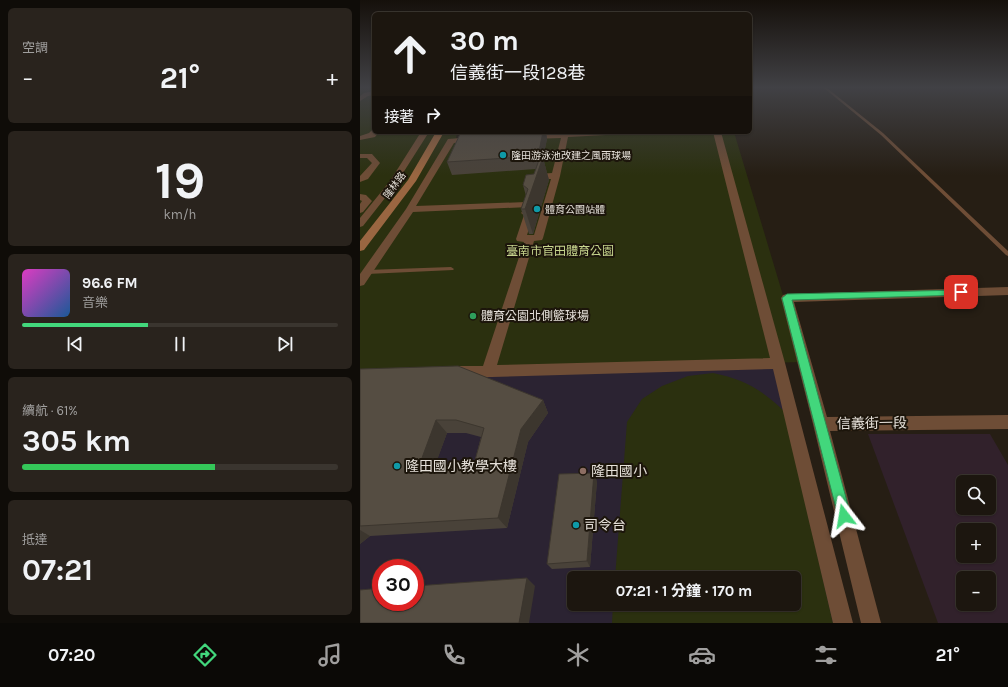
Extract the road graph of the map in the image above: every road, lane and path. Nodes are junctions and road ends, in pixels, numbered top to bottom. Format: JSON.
{"nodes":[{"id":1,"x":861,"y":117,"type":"edge"},
{"id":2,"x":373,"y":134,"type":"edge"},
{"id":3,"x":423,"y":134,"type":"edge"},
{"id":4,"x":439,"y":134,"type":"edge"},
{"id":5,"x":453,"y":134,"type":"edge"},
{"id":6,"x":585,"y":134,"type":"edge"},
{"id":7,"x":718,"y":134,"type":"edge"},
{"id":8,"x":565,"y":135,"type":"junction"},
{"id":9,"x":519,"y":137,"type":"edge"},
{"id":10,"x":360,"y":138,"type":"edge"},
{"id":11,"x":481,"y":139,"type":"edge"},
{"id":12,"x":450,"y":141,"type":"junction"},
{"id":13,"x":360,"y":156,"type":"edge"},
{"id":14,"x":556,"y":176,"type":"junction"},
{"id":15,"x":360,"y":179,"type":"edge"},
{"id":16,"x":360,"y":197,"type":"edge"},
{"id":17,"x":530,"y":199,"type":"junction"},
{"id":18,"x":410,"y":209,"type":"junction"},
{"id":19,"x":360,"y":210,"type":"edge"},
{"id":20,"x":371,"y":210,"type":"junction"},
{"id":21,"x":360,"y":224,"type":"edge"},
{"id":22,"x":530,"y":238,"type":"junction"},
{"id":23,"x":360,"y":248,"type":"edge"},
{"id":24,"x":1008,"y":254,"type":"edge"},
{"id":25,"x":451,"y":269,"type":"dead end"},
{"id":26,"x":367,"y":272,"type":"junction"},
{"id":27,"x":360,"y":282,"type":"edge"},
{"id":28,"x":1008,"y":291,"type":"edge"},
{"id":29,"x":778,"y":363,"type":"junction"},
{"id":30,"x":488,"y":371,"type":"junction"},
{"id":31,"x":444,"y":372,"type":"edge"},
{"id":32,"x":1008,"y":422,"type":"edge"},
{"id":33,"x":821,"y":424,"type":"junction"},
{"id":34,"x":843,"y":623,"type":"edge"},
{"id":35,"x":871,"y":623,"type":"edge"}],
"edges":[{"from":1,"to":24,"type":"lane"},
{"from":2,"to":10,"type":"street"},
{"from":3,"to":20,"type":"street"},
{"from":4,"to":23,"type":"street","name":"隆林路"},
{"from":5,"to":12,"type":"street"},
{"from":6,"to":8,"type":"street"},
{"from":7,"to":29,"type":"street"},
{"from":8,"to":9,"type":"street"},
{"from":8,"to":14,"type":"street"},
{"from":11,"to":12,"type":"street"},
{"from":12,"to":18,"type":"street"},
{"from":13,"to":15,"type":"street"},
{"from":14,"to":17,"type":"street"},
{"from":14,"to":22,"type":"street"},
{"from":16,"to":19,"type":"street"},
{"from":17,"to":18,"type":"street"},
{"from":17,"to":22,"type":"street"},
{"from":18,"to":26,"type":"street"},
{"from":19,"to":20,"type":"street"},
{"from":20,"to":21,"type":"street"},
{"from":22,"to":30,"type":"street"},
{"from":25,"to":26,"type":"lane"},
{"from":26,"to":27,"type":"street"},
{"from":28,"to":33,"type":"street"},
{"from":29,"to":30,"type":"street"},
{"from":29,"to":34,"type":"street"},
{"from":30,"to":31,"type":"street"},
{"from":32,"to":33,"type":"street","name":"信義街一段"},
{"from":33,"to":35,"type":"street","name":"信義街一段"}]}
